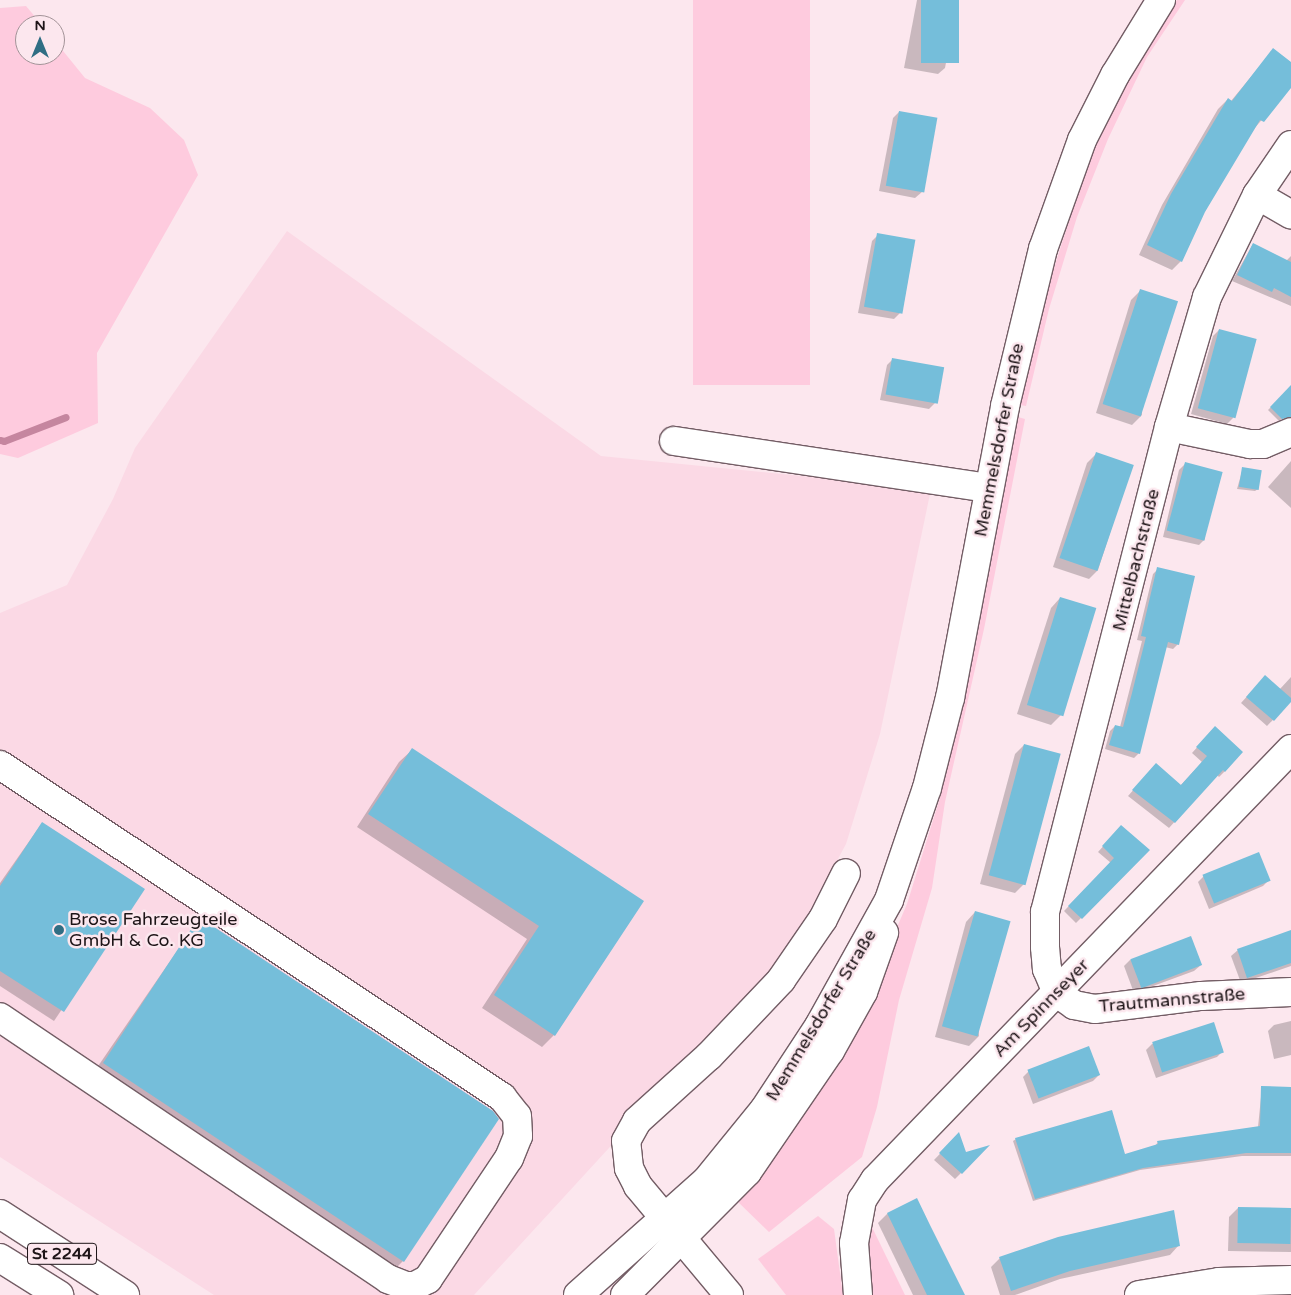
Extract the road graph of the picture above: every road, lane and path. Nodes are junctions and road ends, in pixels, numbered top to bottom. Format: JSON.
{"nodes":[{"id":1,"x":1161,"y":0,"type":"edge"},
{"id":2,"x":1291,"y":146,"type":"edge"},
{"id":3,"x":1257,"y":196,"type":"junction"},
{"id":4,"x":1291,"y":215,"type":"edge"},
{"id":5,"x":1169,"y":427,"type":"junction"},
{"id":6,"x":1291,"y":432,"type":"edge"},
{"id":7,"x":674,"y":441,"type":"dead end"},
{"id":8,"x":989,"y":488,"type":"junction"},
{"id":9,"x":1291,"y":749,"type":"edge"},
{"id":10,"x":0,"y":765,"type":"edge"},
{"id":11,"x":846,"y":872,"type":"dead end"},
{"id":12,"x":1291,"y":992,"type":"edge"},
{"id":13,"x":1057,"y":993,"type":"junction"},
{"id":14,"x":0,"y":1017,"type":"edge"},
{"id":15,"x":0,"y":1214,"type":"edge"},
{"id":16,"x":675,"y":1229,"type":"junction"},
{"id":17,"x":0,"y":1258,"type":"edge"},
{"id":18,"x":1291,"y":1280,"type":"edge"},
{"id":19,"x":59,"y":1295,"type":"edge"},
{"id":20,"x":125,"y":1295,"type":"edge"},
{"id":21,"x":578,"y":1295,"type":"edge"},
{"id":22,"x":625,"y":1295,"type":"edge"},
{"id":23,"x":729,"y":1295,"type":"edge"},
{"id":24,"x":858,"y":1295,"type":"edge"},
{"id":25,"x":1139,"y":1295,"type":"edge"}],
"edges":[{"from":1,"to":8,"type":"street","name":"Memmelsdorfer Straße"},
{"from":2,"to":3,"type":"street","name":"Mittelbachstraße"},
{"from":3,"to":4,"type":"street"},
{"from":3,"to":5,"type":"street","name":"Mittelbachstraße"},
{"from":5,"to":6,"type":"street"},
{"from":5,"to":13,"type":"street","name":"Mittelbachstraße"},
{"from":7,"to":8,"type":"street"},
{"from":8,"to":16,"type":"street","name":"Memmelsdorfer Straße"},
{"from":9,"to":13,"type":"street","name":"Am Spinnseyer"},
{"from":10,"to":14,"type":"street"},
{"from":11,"to":16,"type":"street"},
{"from":12,"to":13,"type":"street","name":"Trautmannstraße"},
{"from":13,"to":24,"type":"street","name":"Am Spinnseyer"},
{"from":15,"to":20,"type":"street","number":"St 2244"},
{"from":16,"to":21,"type":"street","name":"Memmelsdorfer Straße"},
{"from":16,"to":22,"type":"street","name":"Memmelsdorfer Straße"},
{"from":16,"to":23,"type":"street"},
{"from":17,"to":19,"type":"street","number":"St 2244"},
{"from":18,"to":25,"type":"street"}]}
